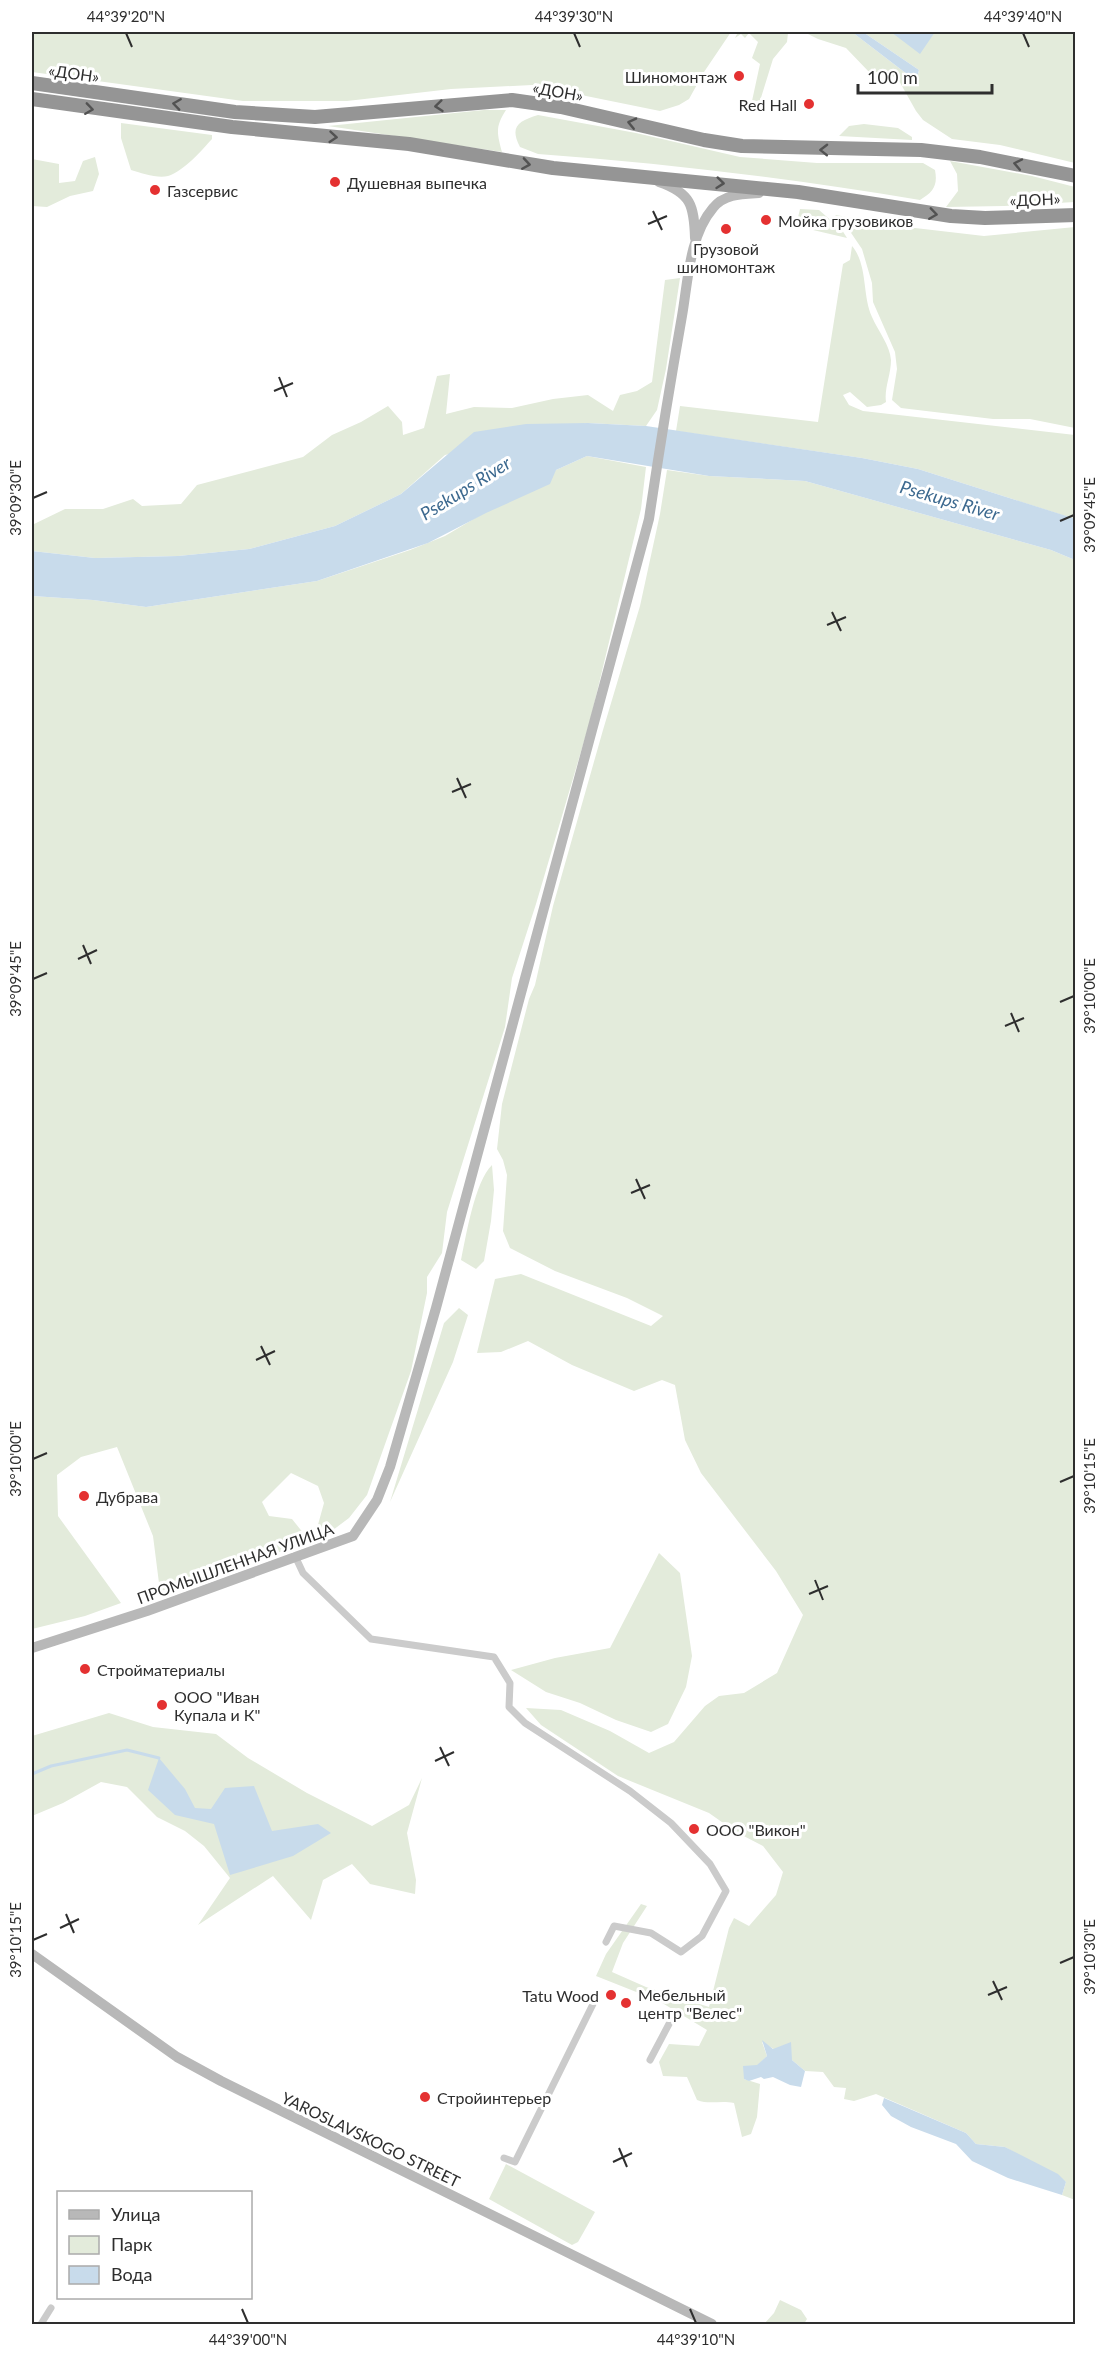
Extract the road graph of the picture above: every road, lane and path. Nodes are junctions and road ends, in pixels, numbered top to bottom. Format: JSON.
{"nodes":[{"id":1,"x":32,"y":83,"type":"edge"},
{"id":2,"x":32,"y":99,"type":"edge"},
{"id":3,"x":626,"y":174,"type":"junction"},
{"id":4,"x":1076,"y":176,"type":"edge"},
{"id":5,"x":798,"y":192,"type":"junction"},
{"id":6,"x":1076,"y":215,"type":"edge"},
{"id":7,"x":695,"y":244,"type":"junction"},
{"id":8,"x":296,"y":1558,"type":"junction"},
{"id":9,"x":32,"y":1648,"type":"edge"},
{"id":10,"x":606,"y":1942,"type":"dead end"},
{"id":11,"x":32,"y":1954,"type":"edge"},
{"id":12,"x":595,"y":2000,"type":"dead end"},
{"id":13,"x":669,"y":2024,"type":"dead end"},
{"id":14,"x":650,"y":2060,"type":"dead end"},
{"id":15,"x":504,"y":2158,"type":"dead end"},
{"id":16,"x":51,"y":2308,"type":"dead end"},
{"id":17,"x":41,"y":2325,"type":"edge"},
{"id":18,"x":712,"y":2325,"type":"edge"}],
"edges":[{"from":4,"to":1,"type":"highway","name":"«ДОН»","one_way":true},
{"from":2,"to":3,"type":"highway","name":"«ДОН»","one_way":true},
{"from":3,"to":5,"type":"highway","name":"«ДОН»","one_way":true},
{"from":3,"to":7,"type":"main road"},
{"from":5,"to":6,"type":"highway","name":"«ДОН»","one_way":true},
{"from":5,"to":7,"type":"main road"},
{"from":7,"to":8,"type":"main road","name":"ПРОМЫШЛЕННАЯ УЛИЦА"},
{"from":8,"to":9,"type":"main road","name":"ПРОМЫШЛЕННАЯ УЛИЦА"},
{"from":8,"to":10,"type":"street"},
{"from":11,"to":18,"type":"main road","name":"YAROSLAVSKOGO STREET"},
{"from":12,"to":15,"type":"street"},
{"from":13,"to":14,"type":"street"},
{"from":16,"to":17,"type":"street"}]}
